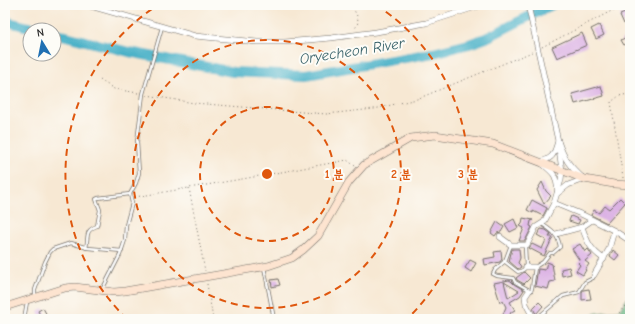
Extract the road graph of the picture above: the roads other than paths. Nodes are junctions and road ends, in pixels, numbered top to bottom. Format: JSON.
{"nodes":[{"id":1,"x":87,"y":5,"type":"edge"},
{"id":2,"x":482,"y":5,"type":"edge"},
{"id":3,"x":528,"y":5,"type":"edge"},
{"id":4,"x":162,"y":27,"type":"junction"},
{"id":5,"x":558,"y":141,"type":"junction"},
{"id":6,"x":540,"y":162,"type":"junction"},
{"id":7,"x":562,"y":171,"type":"junction"},
{"id":8,"x":584,"y":179,"type":"junction"},
{"id":9,"x":627,"y":185,"type":"edge"},
{"id":10,"x":558,"y":193,"type":"junction"},
{"id":11,"x":130,"y":194,"type":"junction"},
{"id":12,"x":554,"y":203,"type":"junction"},
{"id":13,"x":592,"y":220,"type":"junction"},
{"id":14,"x":542,"y":224,"type":"junction"},
{"id":15,"x":582,"y":227,"type":"junction"},
{"id":16,"x":614,"y":231,"type":"junction"},
{"id":17,"x":556,"y":234,"type":"junction"},
{"id":18,"x":500,"y":236,"type":"dead end"},
{"id":19,"x":630,"y":241,"type":"edge"},
{"id":20,"x":511,"y":245,"type":"junction"},
{"id":21,"x":525,"y":245,"type":"junction"},
{"id":22,"x":86,"y":248,"type":"junction"},
{"id":23,"x":122,"y":251,"type":"junction"},
{"id":24,"x":604,"y":259,"type":"junction"},
{"id":25,"x":504,"y":261,"type":"junction"},
{"id":26,"x":264,"y":266,"type":"junction"},
{"id":27,"x":526,"y":267,"type":"junction"},
{"id":28,"x":535,"y":267,"type":"junction"},
{"id":29,"x":594,"y":274,"type":"joint"},
{"id":30,"x":102,"y":290,"type":"junction"},
{"id":31,"x":529,"y":291,"type":"junction"},
{"id":32,"x":35,"y":298,"type":"junction"},
{"id":33,"x":27,"y":300,"type":"junction"},
{"id":34,"x":5,"y":307,"type":"edge"},
{"id":35,"x":24,"y":319,"type":"edge"},
{"id":36,"x":274,"y":319,"type":"edge"},
{"id":37,"x":535,"y":319,"type":"edge"}],
"edges":[{"from":1,"to":4,"type":"street"},
{"from":2,"to":4,"type":"street"},
{"from":3,"to":5,"type":"street"},
{"from":4,"to":11,"type":"lane"},
{"from":5,"to":6,"type":"street"},
{"from":5,"to":7,"type":"street"},
{"from":5,"to":8,"type":"street"},
{"from":6,"to":7,"type":"street"},
{"from":6,"to":10,"type":"street"},
{"from":6,"to":26,"type":"street"},
{"from":7,"to":8,"type":"street"},
{"from":7,"to":10,"type":"street"},
{"from":8,"to":9,"type":"street"},
{"from":8,"to":10,"type":"street"},
{"from":10,"to":12,"type":"street"},
{"from":11,"to":22,"type":"lane"},
{"from":11,"to":23,"type":"lane"},
{"from":12,"to":13,"type":"street"},
{"from":12,"to":14,"type":"street"},
{"from":13,"to":15,"type":"street"},
{"from":13,"to":16,"type":"street"},
{"from":14,"to":17,"type":"lane"},
{"from":14,"to":21,"type":"street"},
{"from":15,"to":17,"type":"street"},
{"from":15,"to":24,"type":"street"},
{"from":16,"to":19,"type":"street"},
{"from":16,"to":24,"type":"street"},
{"from":17,"to":28,"type":"lane"},
{"from":18,"to":20,"type":"street"},
{"from":20,"to":21,"type":"street"},
{"from":20,"to":25,"type":"lane"},
{"from":21,"to":27,"type":"lane"},
{"from":22,"to":23,"type":"lane"},
{"from":22,"to":32,"type":"lane"},
{"from":23,"to":30,"type":"lane"},
{"from":24,"to":29,"type":"street"},
{"from":25,"to":27,"type":"lane"},
{"from":25,"to":31,"type":"lane"},
{"from":26,"to":30,"type":"street"},
{"from":26,"to":36,"type":"lane"},
{"from":27,"to":28,"type":"street"},
{"from":28,"to":31,"type":"lane"},
{"from":29,"to":37,"type":"lane"},
{"from":30,"to":32,"type":"street"},
{"from":31,"to":37,"type":"street"},
{"from":32,"to":33,"type":"street"},
{"from":33,"to":34,"type":"street"},
{"from":33,"to":35,"type":"lane"}]}
